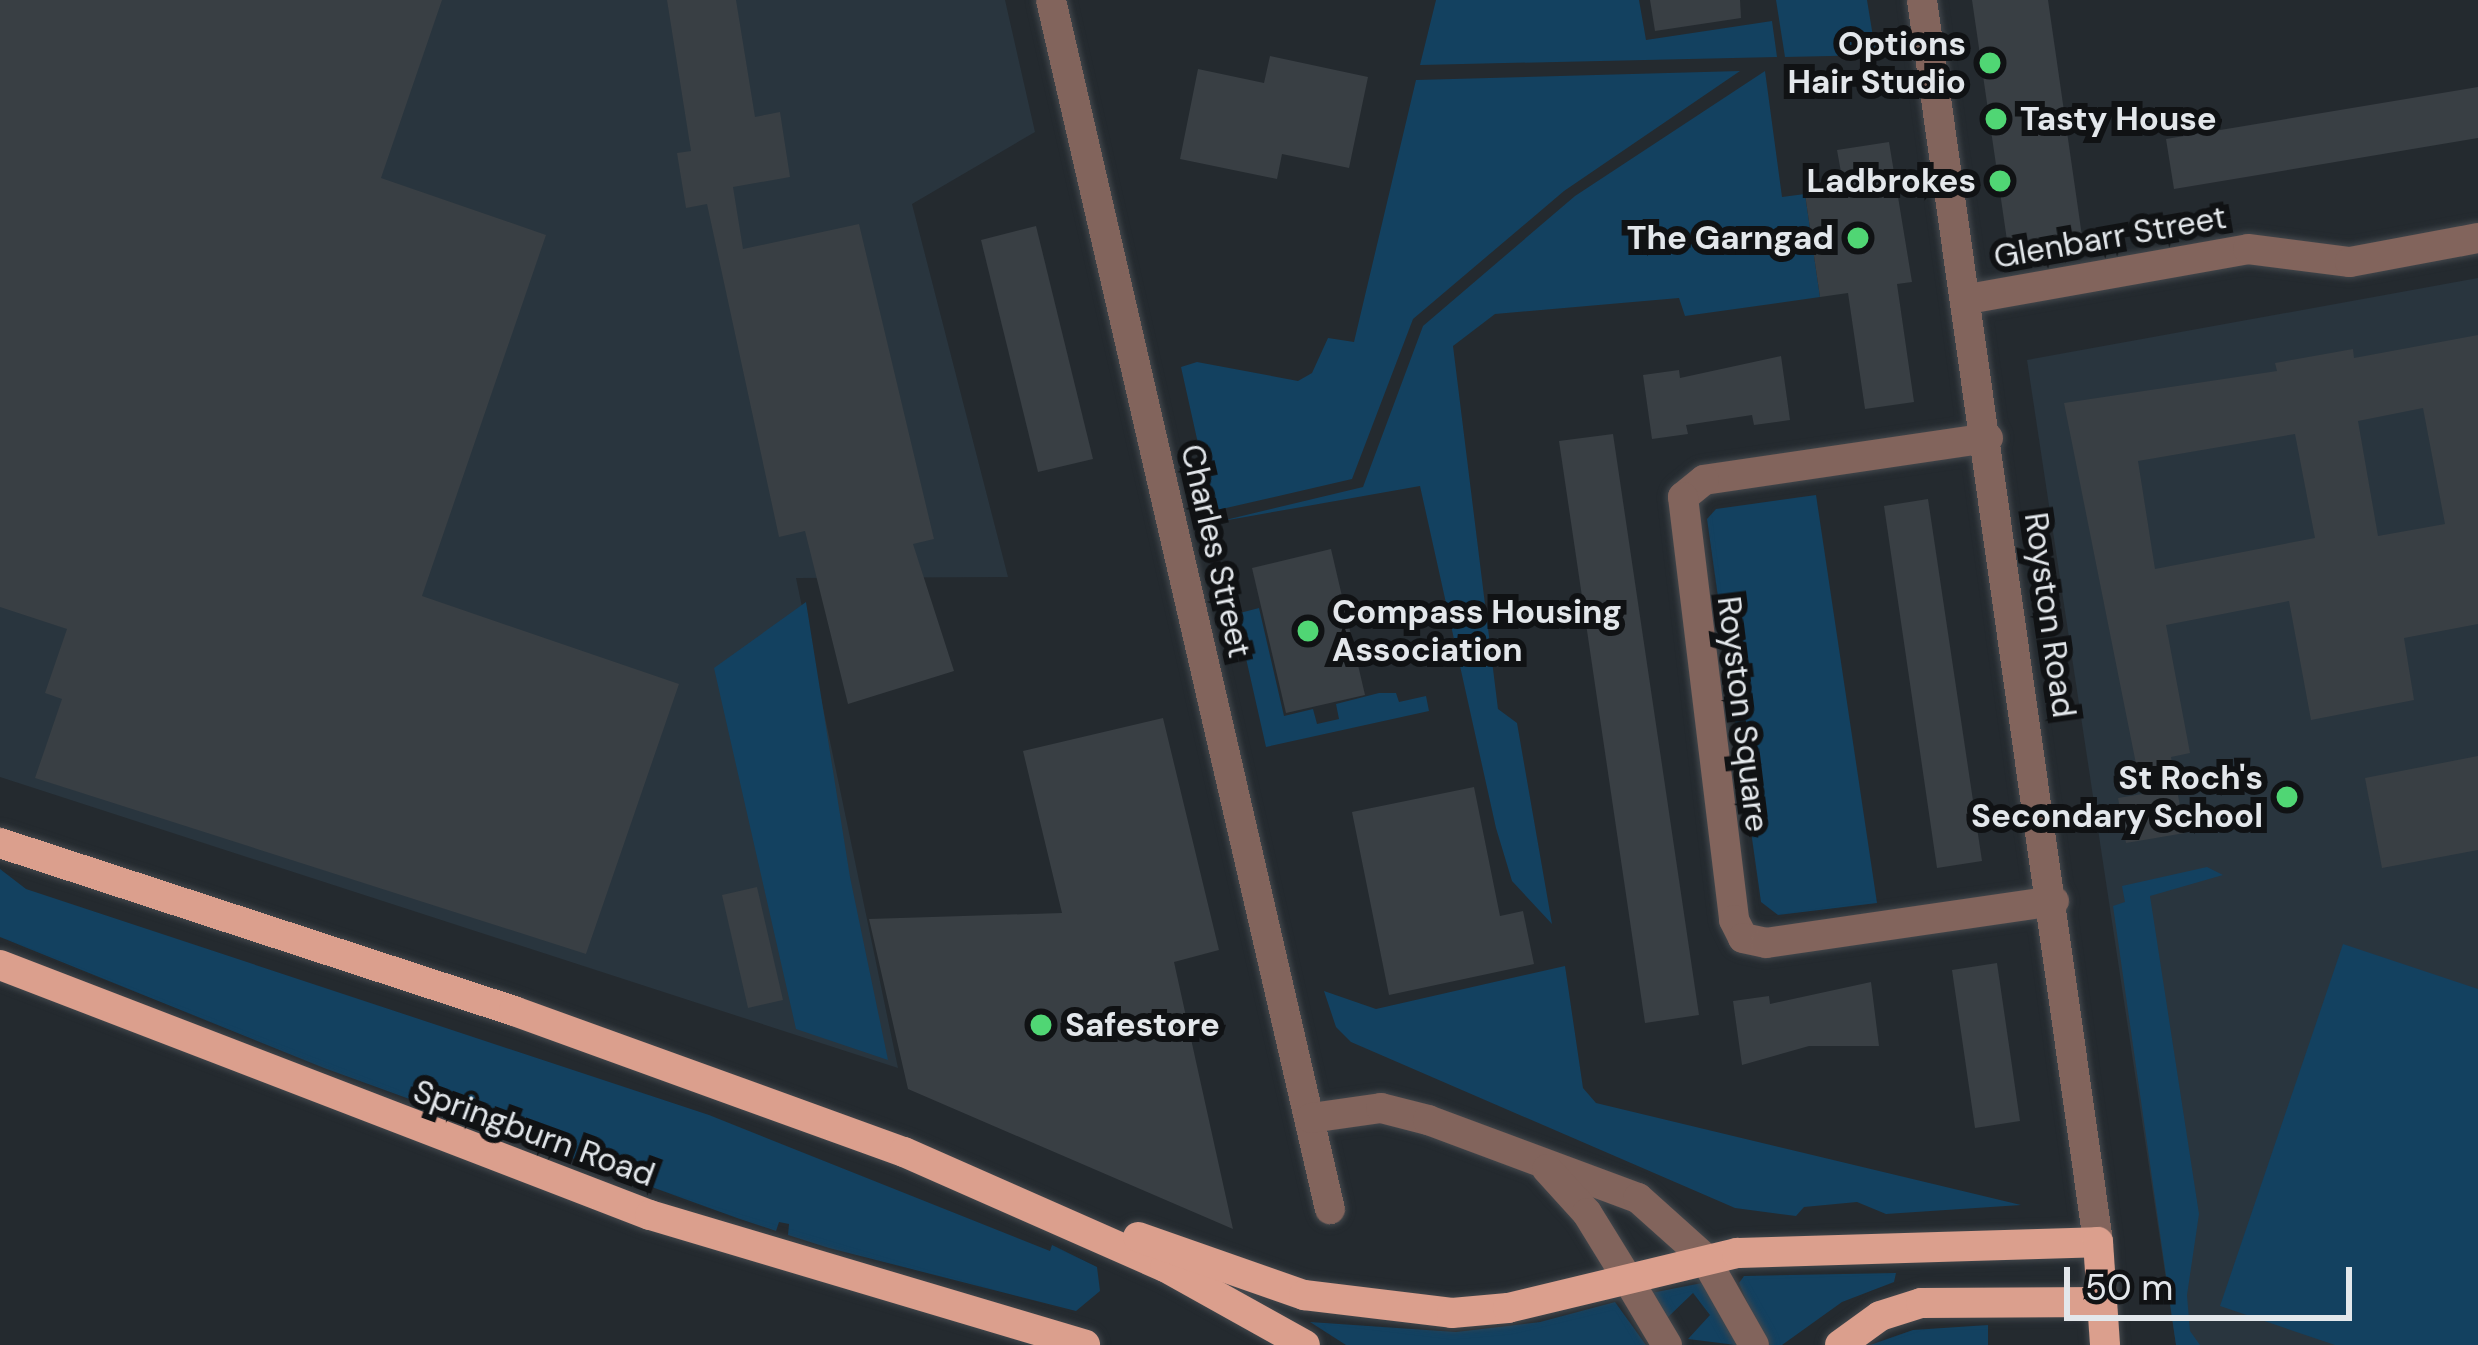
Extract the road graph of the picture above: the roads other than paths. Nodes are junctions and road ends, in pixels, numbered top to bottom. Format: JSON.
{"nodes":[{"id":1,"x":1051,"y":0,"type":"edge"},
{"id":2,"x":1922,"y":0,"type":"edge"},
{"id":3,"x":2478,"y":238,"type":"edge"},
{"id":4,"x":1968,"y":299,"type":"junction"},
{"id":5,"x":1988,"y":438,"type":"junction"},
{"id":6,"x":0,"y":843,"type":"edge"},
{"id":7,"x":2054,"y":901,"type":"junction"},
{"id":8,"x":0,"y":965,"type":"edge"},
{"id":9,"x":1311,"y":1118,"type":"junction"},
{"id":10,"x":1547,"y":1169,"type":"junction"},
{"id":11,"x":1013,"y":1196,"type":"junction"},
{"id":12,"x":1330,"y":1209,"type":"dead end"},
{"id":13,"x":2098,"y":1242,"type":"junction"},
{"id":14,"x":1705,"y":1257,"type":"junction"},
{"id":15,"x":1627,"y":1278,"type":"junction"},
{"id":16,"x":2102,"y":1302,"type":"junction"},
{"id":17,"x":1880,"y":1316,"type":"junction"},
{"id":18,"x":1074,"y":1342,"type":"edge"},
{"id":19,"x":1305,"y":1345,"type":"edge"},
{"id":20,"x":1667,"y":1345,"type":"edge"},
{"id":21,"x":1754,"y":1345,"type":"edge"},
{"id":22,"x":1822,"y":1345,"type":"edge"},
{"id":23,"x":1840,"y":1345,"type":"edge"},
{"id":24,"x":2104,"y":1345,"type":"edge"}],
"edges":[{"from":1,"to":9,"type":"street","name":"Charles Street"},
{"from":2,"to":4,"type":"street","name":"Royston Road"},
{"from":3,"to":4,"type":"street","name":"Glenbarr Street"},
{"from":4,"to":5,"type":"street","name":"Royston Road"},
{"from":5,"to":7,"type":"street","name":"Royston Road"},
{"from":5,"to":7,"type":"street","name":"Royston Square"},
{"from":6,"to":11,"type":"main road"},
{"from":7,"to":13,"type":"street","name":"Royston Road"},
{"from":8,"to":18,"type":"main road","name":"Springburn Road"},
{"from":9,"to":10,"type":"street"},
{"from":9,"to":12,"type":"street","name":"Charles Street"},
{"from":10,"to":14,"type":"street"},
{"from":10,"to":15,"type":"street"},
{"from":11,"to":15,"type":"main road"},
{"from":11,"to":19,"type":"main road"},
{"from":13,"to":14,"type":"main road"},
{"from":13,"to":16,"type":"main road"},
{"from":14,"to":15,"type":"main road"},
{"from":14,"to":21,"type":"street"},
{"from":15,"to":20,"type":"street"},
{"from":16,"to":17,"type":"main road"},
{"from":16,"to":24,"type":"main road"},
{"from":17,"to":22,"type":"street"},
{"from":17,"to":23,"type":"main road"}]}
